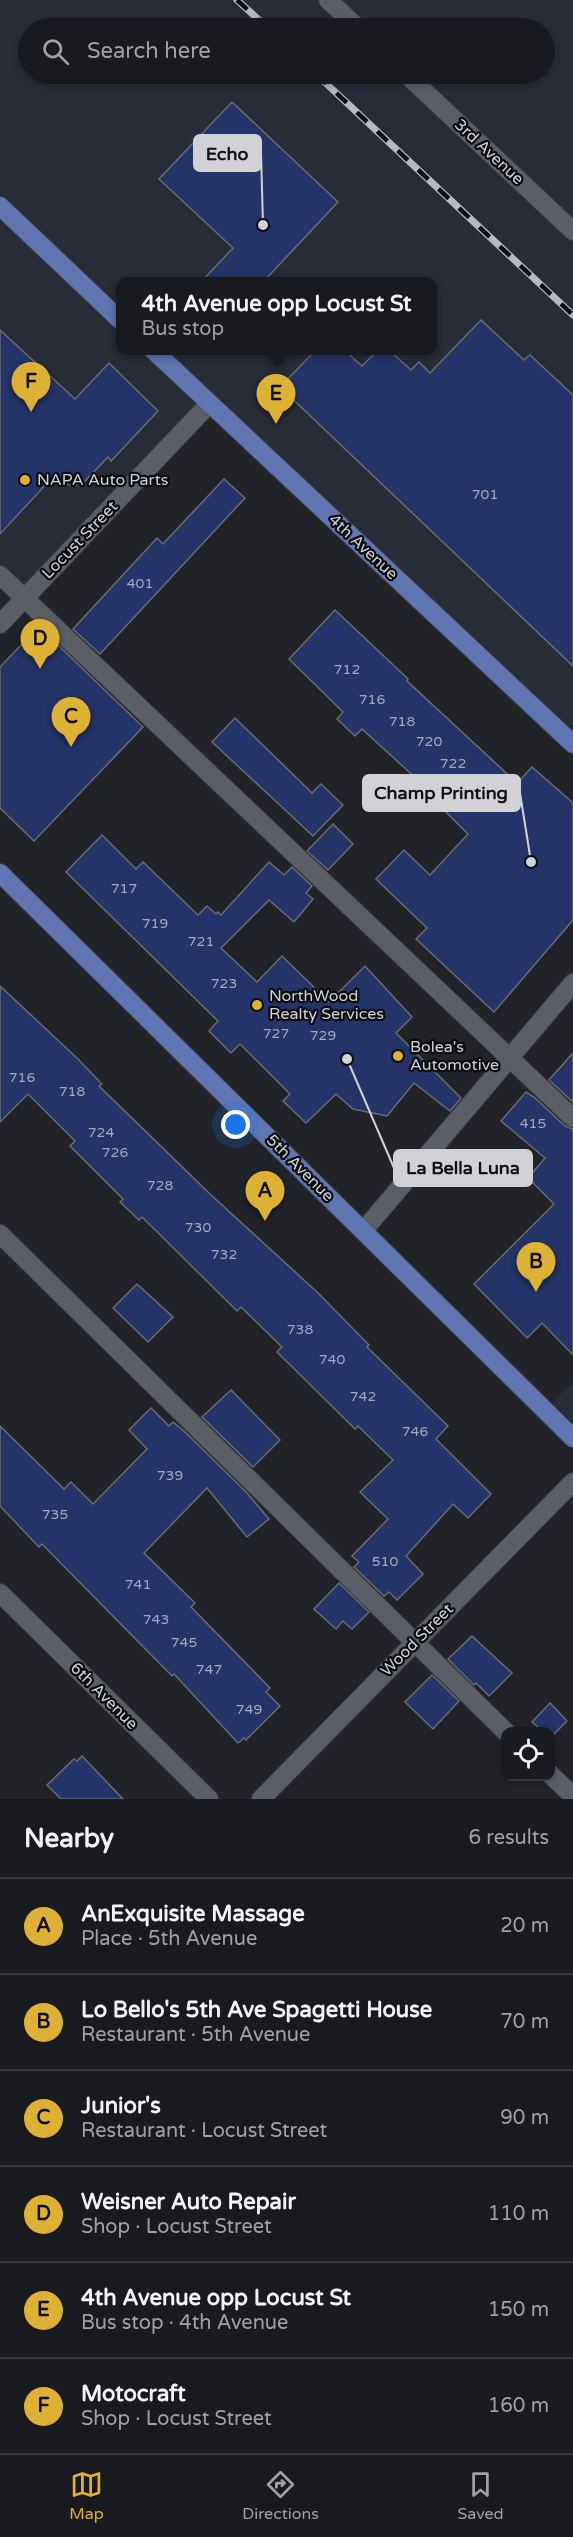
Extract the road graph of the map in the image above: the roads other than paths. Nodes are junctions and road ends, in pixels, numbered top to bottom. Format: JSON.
{"nodes":[{"id":1,"x":328,"y":0,"type":"edge"},
{"id":2,"x":347,"y":18,"type":"edge"},
{"id":3,"x":417,"y":84,"type":"edge"},
{"id":4,"x":0,"y":206,"type":"edge"},
{"id":5,"x":573,"y":231,"type":"edge"},
{"id":6,"x":116,"y":316,"type":"edge"},
{"id":7,"x":157,"y":355,"type":"edge"},
{"id":8,"x":209,"y":404,"type":"junction"},
{"id":9,"x":0,"y":575,"type":"edge"},
{"id":10,"x":24,"y":598,"type":"junction"},
{"id":11,"x":0,"y":624,"type":"edge"},
{"id":12,"x":573,"y":744,"type":"edge"},
{"id":13,"x":0,"y":873,"type":"edge"},
{"id":14,"x":573,"y":983,"type":"edge"},
{"id":15,"x":508,"y":1059,"type":"junction"},
{"id":16,"x":573,"y":1118,"type":"edge"},
{"id":17,"x":364,"y":1230,"type":"junction"},
{"id":18,"x":0,"y":1234,"type":"edge"},
{"id":19,"x":573,"y":1438,"type":"edge"},
{"id":20,"x":573,"y":1482,"type":"edge"},
{"id":21,"x":0,"y":1593,"type":"edge"},
{"id":22,"x":416,"y":1642,"type":"junction"},
{"id":23,"x":503,"y":1727,"type":"edge"},
{"id":24,"x":555,"y":1779,"type":"edge"},
{"id":25,"x":573,"y":1796,"type":"edge"},
{"id":26,"x":209,"y":1799,"type":"edge"},
{"id":27,"x":261,"y":1799,"type":"edge"}],
"edges":[{"from":1,"to":2,"type":"street"},
{"from":3,"to":5,"type":"street","name":"3rd Avenue"},
{"from":4,"to":6,"type":"main road"},
{"from":7,"to":8,"type":"main road","name":"4th Avenue"},
{"from":8,"to":10,"type":"street","name":"Locust Street"},
{"from":8,"to":12,"type":"main road","name":"4th Avenue"},
{"from":9,"to":10,"type":"street"},
{"from":10,"to":11,"type":"street","name":"Locust Street"},
{"from":10,"to":15,"type":"street"},
{"from":13,"to":17,"type":"main road","name":"5th Avenue"},
{"from":14,"to":15,"type":"street"},
{"from":15,"to":16,"type":"street"},
{"from":15,"to":17,"type":"street"},
{"from":17,"to":19,"type":"main road","name":"5th Avenue"},
{"from":18,"to":22,"type":"street"},
{"from":20,"to":22,"type":"street","name":"Wood Street"},
{"from":21,"to":26,"type":"street","name":"6th Avenue"},
{"from":22,"to":23,"type":"street"},
{"from":22,"to":27,"type":"street","name":"Wood Street"},
{"from":24,"to":25,"type":"street"}]}
